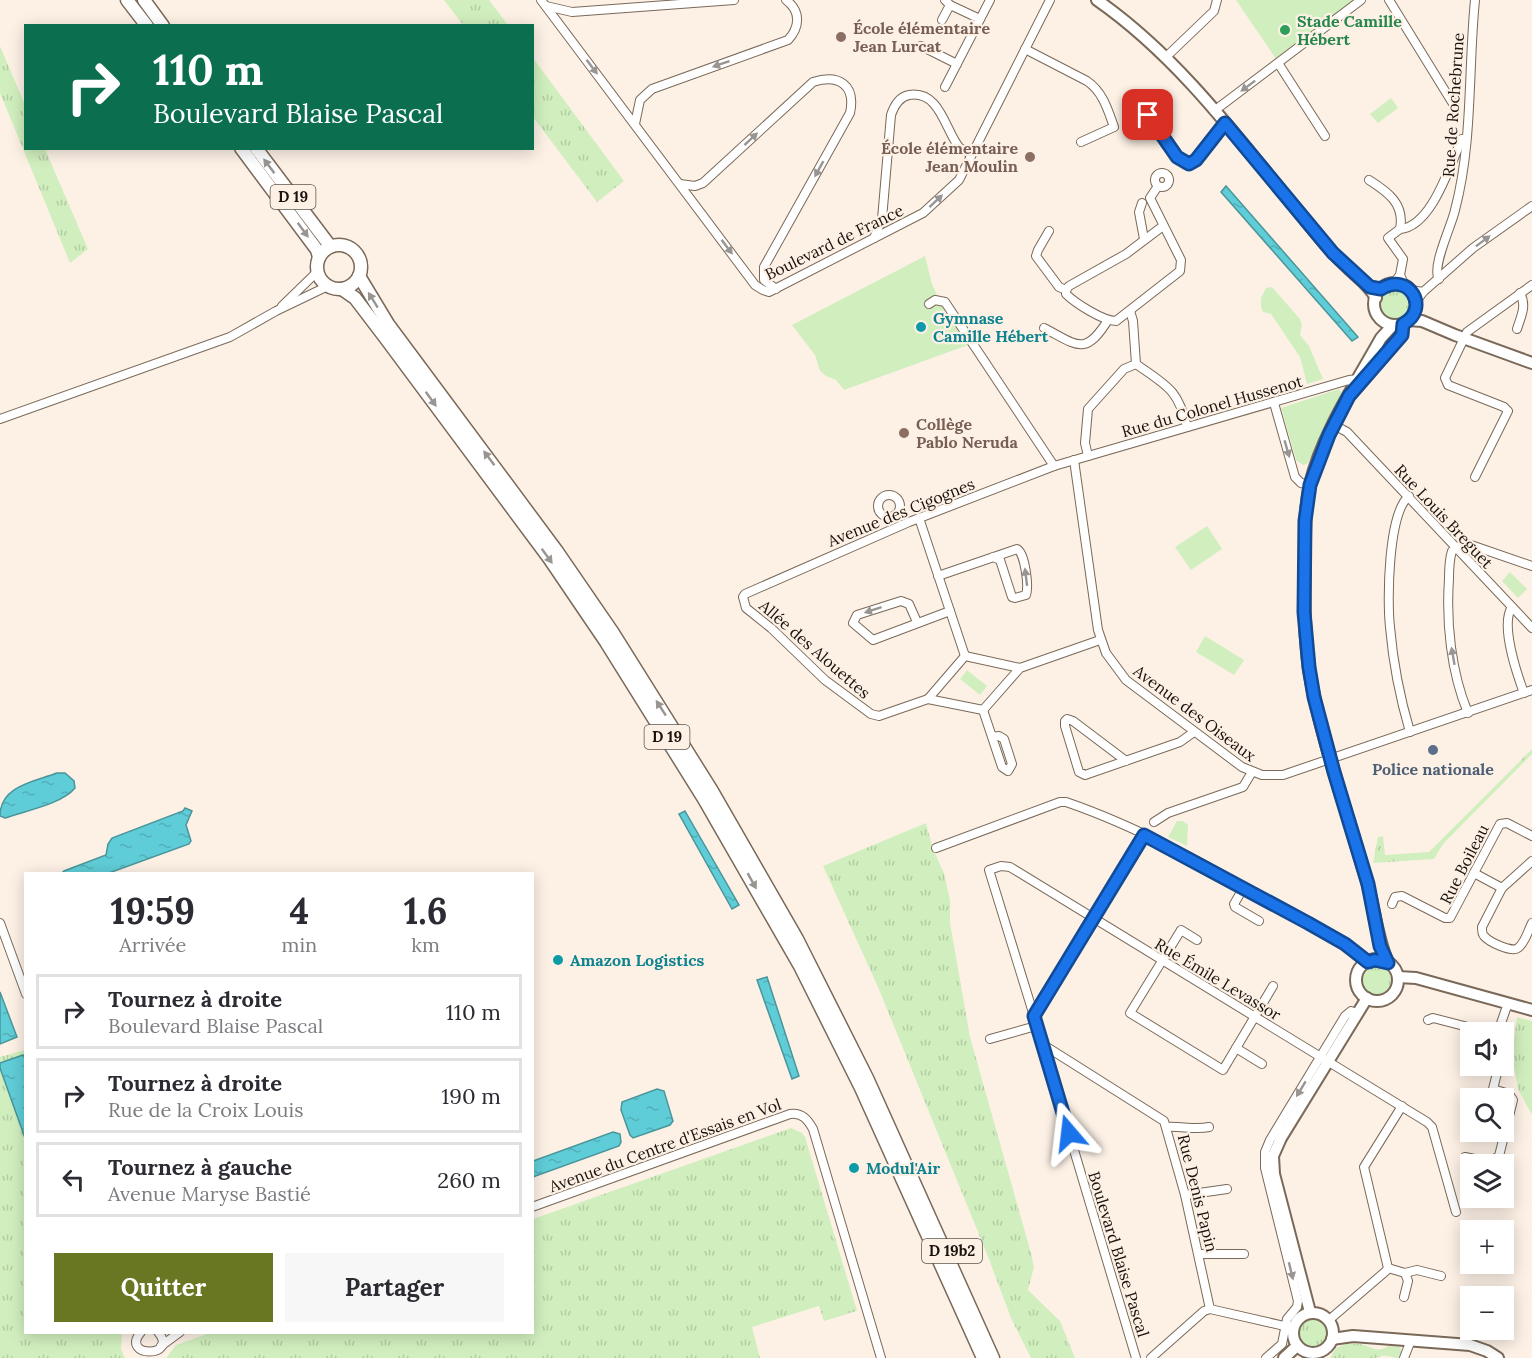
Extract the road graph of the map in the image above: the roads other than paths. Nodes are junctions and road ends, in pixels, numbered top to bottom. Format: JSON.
{"nodes":[{"id":1,"x":127,"y":0,"type":"edge"},
{"id":2,"x":144,"y":0,"type":"edge"},
{"id":3,"x":734,"y":0,"type":"edge"},
{"id":4,"x":786,"y":0,"type":"edge"},
{"id":5,"x":990,"y":0,"type":"edge"},
{"id":6,"x":1050,"y":0,"type":"edge"},
{"id":7,"x":1097,"y":0,"type":"edge"},
{"id":8,"x":1217,"y":0,"type":"edge"},
{"id":9,"x":1361,"y":0,"type":"edge"},
{"id":10,"x":1389,"y":0,"type":"edge"},
{"id":11,"x":1475,"y":0,"type":"edge"},
{"id":12,"x":947,"y":2,"type":"edge"},
{"id":13,"x":544,"y":3,"type":"edge"},
{"id":14,"x":980,"y":19,"type":"junction"},
{"id":15,"x":942,"y":20,"type":"dead end"},
{"id":16,"x":145,"y":24,"type":"edge"},
{"id":17,"x":162,"y":24,"type":"edge"},
{"id":18,"x":921,"y":46,"type":"dead end"},
{"id":19,"x":1025,"y":49,"type":"junction"},
{"id":20,"x":1166,"y":57,"type":"junction"},
{"id":21,"x":1278,"y":63,"type":"junction"},
{"id":22,"x":957,"y":64,"type":"junction"},
{"id":23,"x":945,"y":87,"type":"dead end"},
{"id":24,"x":1455,"y":107,"type":"dead end"},
{"id":25,"x":1214,"y":111,"type":"junction"},
{"id":26,"x":1148,"y":115,"type":"dead end"},
{"id":27,"x":1225,"y":123,"type":"junction"},
{"id":28,"x":635,"y":124,"type":"junction"},
{"id":29,"x":1325,"y":136,"type":"dead end"},
{"id":30,"x":1462,"y":139,"type":"dead end"},
{"id":31,"x":1081,"y":142,"type":"dead end"},
{"id":32,"x":242,"y":150,"type":"edge"},
{"id":33,"x":258,"y":150,"type":"edge"},
{"id":34,"x":972,"y":154,"type":"junction"},
{"id":35,"x":1369,"y":180,"type":"dead end"},
{"id":36,"x":680,"y":184,"type":"junction"},
{"id":37,"x":1158,"y":186,"type":"dead end"},
{"id":38,"x":1142,"y":203,"type":"dead end"},
{"id":39,"x":1532,"y":206,"type":"edge"},
{"id":40,"x":1163,"y":226,"type":"junction"},
{"id":41,"x":1401,"y":229,"type":"junction"},
{"id":42,"x":1049,"y":231,"type":"dead end"},
{"id":43,"x":873,"y":239,"type":"junction"},
{"id":44,"x":1144,"y":239,"type":"junction"},
{"id":45,"x":330,"y":246,"type":"junction"},
{"id":46,"x":319,"y":257,"type":"junction"},
{"id":47,"x":317,"y":272,"type":"junction"},
{"id":48,"x":359,"y":276,"type":"junction"},
{"id":49,"x":1439,"y":279,"type":"junction"},
{"id":50,"x":1402,"y":284,"type":"junction"},
{"id":51,"x":1532,"y":285,"type":"edge"},
{"id":52,"x":328,"y":286,"type":"junction"},
{"id":53,"x":342,"y":289,"type":"junction"},
{"id":54,"x":776,"y":289,"type":"junction"},
{"id":55,"x":1066,"y":290,"type":"junction"},
{"id":56,"x":1423,"y":292,"type":"junction"},
{"id":57,"x":1378,"y":293,"type":"junction"},
{"id":58,"x":1520,"y":293,"type":"junction"},
{"id":59,"x":929,"y":304,"type":"dead end"},
{"id":60,"x":276,"y":311,"type":"junction"},
{"id":61,"x":1130,"y":311,"type":"junction"},
{"id":62,"x":1407,"y":316,"type":"junction"},
{"id":63,"x":1108,"y":320,"type":"junction"},
{"id":64,"x":1381,"y":320,"type":"junction"},
{"id":65,"x":1044,"y":327,"type":"dead end"},
{"id":66,"x":1517,"y":329,"type":"dead end"},
{"id":67,"x":1381,"y":338,"type":"junction"},
{"id":68,"x":1464,"y":338,"type":"junction"},
{"id":69,"x":1532,"y":363,"type":"edge"},
{"id":70,"x":1136,"y":364,"type":"junction"},
{"id":71,"x":1359,"y":379,"type":"junction"},
{"id":72,"x":1349,"y":396,"type":"junction"},
{"id":73,"x":1274,"y":403,"type":"junction"},
{"id":74,"x":0,"y":419,"type":"edge"},
{"id":75,"x":1334,"y":425,"type":"junction"},
{"id":76,"x":1187,"y":427,"type":"junction"},
{"id":77,"x":1088,"y":456,"type":"junction"},
{"id":78,"x":1074,"y":460,"type":"junction"},
{"id":79,"x":1054,"y":466,"type":"junction"},
{"id":80,"x":1475,"y":477,"type":"dead end"},
{"id":81,"x":1310,"y":485,"type":"junction"},
{"id":82,"x":1409,"y":496,"type":"junction"},
{"id":83,"x":897,"y":513,"type":"junction"},
{"id":84,"x":888,"y":516,"type":"junction"},
{"id":85,"x":919,"y":518,"type":"junction"},
{"id":86,"x":909,"y":522,"type":"junction"},
{"id":87,"x":885,"y":533,"type":"junction"},
{"id":88,"x":1455,"y":548,"type":"junction"},
{"id":89,"x":993,"y":557,"type":"junction"},
{"id":90,"x":1532,"y":566,"type":"edge"},
{"id":91,"x":938,"y":576,"type":"junction"},
{"id":92,"x":743,"y":597,"type":"joint"},
{"id":93,"x":1512,"y":607,"type":"junction"},
{"id":94,"x":950,"y":611,"type":"junction"},
{"id":95,"x":917,"y":622,"type":"junction"},
{"id":96,"x":1532,"y":628,"type":"edge"},
{"id":97,"x":1100,"y":640,"type":"junction"},
{"id":98,"x":965,"y":656,"type":"junction"},
{"id":99,"x":1020,"y":668,"type":"junction"},
{"id":100,"x":1528,"y":692,"type":"edge"},
{"id":101,"x":928,"y":699,"type":"junction"},
{"id":102,"x":983,"y":710,"type":"junction"},
{"id":103,"x":1468,"y":713,"type":"junction"},
{"id":104,"x":1194,"y":732,"type":"junction"},
{"id":105,"x":1410,"y":732,"type":"junction"},
{"id":106,"x":992,"y":736,"type":"dead end"},
{"id":107,"x":1330,"y":759,"type":"junction"},
{"id":108,"x":1126,"y":761,"type":"junction"},
{"id":109,"x":1252,"y":772,"type":"junction"},
{"id":110,"x":1154,"y":822,"type":"dead end"},
{"id":111,"x":1144,"y":835,"type":"junction"},
{"id":112,"x":1532,"y":836,"type":"edge"},
{"id":113,"x":936,"y":848,"type":"dead end"},
{"id":114,"x":1532,"y":861,"type":"edge"},
{"id":115,"x":1474,"y":873,"type":"junction"},
{"id":116,"x":1244,"y":887,"type":"junction"},
{"id":117,"x":1502,"y":888,"type":"junction"},
{"id":118,"x":1392,"y":904,"type":"dead end"},
{"id":119,"x":1094,"y":919,"type":"junction"},
{"id":120,"x":1259,"y":921,"type":"dead end"},
{"id":121,"x":0,"y":923,"type":"edge"},
{"id":122,"x":1532,"y":923,"type":"edge"},
{"id":123,"x":1197,"y":940,"type":"dead end"},
{"id":124,"x":1380,"y":946,"type":"junction"},
{"id":125,"x":1161,"y":960,"type":"junction"},
{"id":126,"x":1371,"y":961,"type":"junction"},
{"id":127,"x":1388,"y":963,"type":"junction"},
{"id":128,"x":1398,"y":977,"type":"junction"},
{"id":129,"x":1274,"y":986,"type":"dead end"},
{"id":130,"x":24,"y":989,"type":"edge"},
{"id":131,"x":1367,"y":999,"type":"junction"},
{"id":132,"x":1508,"y":1004,"type":"junction"},
{"id":133,"x":1532,"y":1010,"type":"edge"},
{"id":134,"x":1034,"y":1016,"type":"junction"},
{"id":135,"x":1255,"y":1017,"type":"junction"},
{"id":136,"x":1428,"y":1020,"type":"dead end"},
{"id":137,"x":1502,"y":1022,"type":"edge"},
{"id":138,"x":1460,"y":1025,"type":"edge"},
{"id":139,"x":1036,"y":1026,"type":"junction"},
{"id":140,"x":990,"y":1039,"type":"dead end"},
{"id":141,"x":1042,"y":1044,"type":"junction"},
{"id":142,"x":1236,"y":1048,"type":"junction"},
{"id":143,"x":1324,"y":1059,"type":"junction"},
{"id":144,"x":1262,"y":1064,"type":"dead end"},
{"id":145,"x":1496,"y":1076,"type":"edge"},
{"id":146,"x":1402,"y":1106,"type":"junction"},
{"id":147,"x":1167,"y":1127,"type":"junction"},
{"id":148,"x":1209,"y":1127,"type":"dead end"},
{"id":149,"x":900,"y":1147,"type":"junction"},
{"id":150,"x":1500,"y":1154,"type":"edge"},
{"id":151,"x":1227,"y":1189,"type":"dead end"},
{"id":152,"x":1185,"y":1195,"type":"junction"},
{"id":153,"x":534,"y":1205,"type":"edge"},
{"id":154,"x":1456,"y":1212,"type":"dead end"},
{"id":155,"x":1199,"y":1254,"type":"junction"},
{"id":156,"x":1244,"y":1254,"type":"dead end"},
{"id":157,"x":1388,"y":1268,"type":"junction"},
{"id":158,"x":1405,"y":1273,"type":"junction"},
{"id":159,"x":1441,"y":1276,"type":"dead end"},
{"id":160,"x":1404,"y":1298,"type":"dead end"},
{"id":161,"x":1210,"y":1309,"type":"junction"},
{"id":162,"x":1310,"y":1312,"type":"junction"},
{"id":163,"x":970,"y":1327,"type":"junction"},
{"id":164,"x":1288,"y":1327,"type":"junction"},
{"id":165,"x":1331,"y":1329,"type":"junction"},
{"id":166,"x":139,"y":1334,"type":"edge"},
{"id":167,"x":159,"y":1334,"type":"edge"},
{"id":168,"x":177,"y":1334,"type":"edge"},
{"id":169,"x":1410,"y":1340,"type":"junction"},
{"id":170,"x":162,"y":1346,"type":"junction"},
{"id":171,"x":1297,"y":1346,"type":"junction"},
{"id":172,"x":881,"y":1358,"type":"edge"},
{"id":173,"x":975,"y":1358,"type":"edge"},
{"id":174,"x":983,"y":1358,"type":"edge"},
{"id":175,"x":993,"y":1358,"type":"edge"},
{"id":176,"x":999,"y":1358,"type":"edge"},
{"id":177,"x":1136,"y":1358,"type":"edge"},
{"id":178,"x":1151,"y":1358,"type":"edge"},
{"id":179,"x":1266,"y":1358,"type":"edge"},
{"id":180,"x":1284,"y":1358,"type":"edge"},
{"id":181,"x":1404,"y":1358,"type":"edge"},
{"id":182,"x":1498,"y":1358,"type":"edge"}],
"edges":[{"from":1,"to":16,"type":"main road"},
{"from":2,"to":17,"type":"main road"},
{"from":3,"to":13,"type":"street"},
{"from":4,"to":28,"type":"street","one_way":true},
{"from":5,"to":14,"type":"street"},
{"from":6,"to":19,"type":"street","name":"Boulevard de France"},
{"from":7,"to":20,"type":"street"},
{"from":8,"to":20,"type":"street"},
{"from":9,"to":21,"type":"street"},
{"from":10,"to":24,"type":"street"},
{"from":11,"to":49,"type":"street","name":"Rue de Rochebrune"},
{"from":12,"to":14,"type":"street"},
{"from":12,"to":15,"type":"street"},
{"from":13,"to":28,"type":"street","name":"Boulevard de France","one_way":true},
{"from":14,"to":22,"type":"street"},
{"from":18,"to":22,"type":"street"},
{"from":19,"to":31,"type":"street"},
{"from":19,"to":34,"type":"street","name":"Boulevard de France"},
{"from":20,"to":25,"type":"street"},
{"from":21,"to":25,"type":"street","one_way":true},
{"from":21,"to":29,"type":"street"},
{"from":22,"to":23,"type":"street"},
{"from":25,"to":27,"type":"street"},
{"from":26,"to":27,"type":"street"},
{"from":27,"to":57,"type":"street"},
{"from":28,"to":36,"type":"street","name":"Boulevard de France"},
{"from":30,"to":41,"type":"street"},
{"from":32,"to":46,"type":"main road","number":"D 19","one_way":true},
{"from":45,"to":33,"type":"main road","number":"D 19","one_way":true},
{"from":43,"to":34,"type":"street","name":"Boulevard de France","one_way":true},
{"from":34,"to":43,"type":"street"},
{"from":35,"to":41,"type":"street"},
{"from":36,"to":54,"type":"street","name":"Boulevard de France","one_way":true},
{"from":36,"to":54,"type":"street","one_way":true},
{"from":37,"to":40,"type":"street"},
{"from":38,"to":44,"type":"street"},
{"from":49,"to":39,"type":"street","one_way":true},
{"from":40,"to":44,"type":"street"},
{"from":40,"to":61,"type":"street"},
{"from":41,"to":50,"type":"street"},
{"from":42,"to":55,"type":"street"},
{"from":43,"to":54,"type":"street","name":"Boulevard de France"},
{"from":44,"to":55,"type":"street"},
{"from":45,"to":46,"type":"main road"},
{"from":45,"to":48,"type":"main road"},
{"from":46,"to":47,"type":"main road"},
{"from":47,"to":52,"type":"main road"},
{"from":47,"to":60,"type":"street"},
{"from":48,"to":53,"type":"main road"},
{"from":149,"to":48,"type":"main road","number":"D 19","one_way":true},
{"from":49,"to":56,"type":"street"},
{"from":50,"to":56,"type":"street"},
{"from":50,"to":57,"type":"street"},
{"from":50,"to":62,"type":"street"},
{"from":51,"to":58,"type":"street"},
{"from":52,"to":53,"type":"main road"},
{"from":52,"to":60,"type":"street"},
{"from":53,"to":163,"type":"main road","number":"D 19","one_way":true},
{"from":55,"to":63,"type":"street"},
{"from":56,"to":62,"type":"street"},
{"from":57,"to":64,"type":"street"},
{"from":58,"to":66,"type":"street"},
{"from":58,"to":68,"type":"street"},
{"from":59,"to":79,"type":"street"},
{"from":60,"to":74,"type":"street"},
{"from":61,"to":63,"type":"street"},
{"from":61,"to":70,"type":"street"},
{"from":62,"to":64,"type":"street"},
{"from":62,"to":67,"type":"street"},
{"from":62,"to":68,"type":"street"},
{"from":62,"to":72,"type":"street"},
{"from":63,"to":65,"type":"street"},
{"from":64,"to":67,"type":"street"},
{"from":67,"to":71,"type":"street"},
{"from":68,"to":69,"type":"street"},
{"from":68,"to":80,"type":"street"},
{"from":70,"to":76,"type":"street"},
{"from":70,"to":77,"type":"street"},
{"from":71,"to":72,"type":"street"},
{"from":71,"to":73,"type":"street","name":"Rue du Colonel Hussenot"},
{"from":72,"to":75,"type":"street"},
{"from":73,"to":76,"type":"street","name":"Rue du Colonel Hussenot"},
{"from":73,"to":81,"type":"street","one_way":true},
{"from":75,"to":81,"type":"street"},
{"from":75,"to":82,"type":"street","name":"Rue Louis Breguet"},
{"from":76,"to":77,"type":"street","name":"Rue du Colonel Hussenot"},
{"from":77,"to":78,"type":"street","name":"Rue du Colonel Hussenot"},
{"from":78,"to":79,"type":"street","name":"Avenue des Cigognes"},
{"from":78,"to":97,"type":"street","name":"Avenue des Oiseaux"},
{"from":79,"to":85,"type":"street","name":"Avenue des Cigognes"},
{"from":81,"to":107,"type":"street"},
{"from":82,"to":88,"type":"street","name":"Rue Louis Breguet"},
{"from":82,"to":105,"type":"street"},
{"from":83,"to":84,"type":"street"},
{"from":83,"to":84,"type":"street"},
{"from":83,"to":86,"type":"street"},
{"from":84,"to":87,"type":"street"},
{"from":85,"to":86,"type":"street","name":"Avenue des Cigognes"},
{"from":85,"to":91,"type":"street"},
{"from":86,"to":87,"type":"street","name":"Avenue des Cigognes"},
{"from":87,"to":92,"type":"street","name":"Avenue des Cigognes"},
{"from":88,"to":90,"type":"street"},
{"from":88,"to":93,"type":"street","name":"Rue Louis Breguet"},
{"from":103,"to":88,"type":"street","one_way":true},
{"from":89,"to":89,"type":"street","one_way":true},
{"from":89,"to":91,"type":"street"},
{"from":91,"to":94,"type":"street"},
{"from":92,"to":101,"type":"street","name":"Allée des Alouettes"},
{"from":93,"to":96,"type":"street","name":"Rue Louis Breguet"},
{"from":93,"to":100,"type":"street"},
{"from":94,"to":95,"type":"street"},
{"from":94,"to":98,"type":"street"},
{"from":95,"to":95,"type":"street","one_way":true},
{"from":97,"to":99,"type":"street"},
{"from":97,"to":104,"type":"street","name":"Avenue des Oiseaux"},
{"from":98,"to":99,"type":"street"},
{"from":98,"to":101,"type":"street"},
{"from":99,"to":102,"type":"street"},
{"from":100,"to":103,"type":"street","name":"Avenue des Oiseaux"},
{"from":101,"to":102,"type":"street"},
{"from":102,"to":106,"type":"street"},
{"from":103,"to":105,"type":"street","name":"Avenue des Oiseaux"},
{"from":104,"to":108,"type":"street"},
{"from":104,"to":109,"type":"street","name":"Avenue des Oiseaux"},
{"from":105,"to":107,"type":"street","name":"Avenue des Oiseaux"},
{"from":107,"to":109,"type":"street","name":"Avenue des Oiseaux"},
{"from":107,"to":124,"type":"street"},
{"from":108,"to":108,"type":"street"},
{"from":109,"to":110,"type":"street"},
{"from":111,"to":113,"type":"street"},
{"from":111,"to":116,"type":"street"},
{"from":111,"to":119,"type":"street"},
{"from":112,"to":115,"type":"street","name":"Rue Boileau"},
{"from":114,"to":117,"type":"street"},
{"from":115,"to":117,"type":"street"},
{"from":115,"to":118,"type":"street","name":"Rue Boileau"},
{"from":116,"to":120,"type":"street"},
{"from":116,"to":126,"type":"street"},
{"from":117,"to":122,"type":"street"},
{"from":119,"to":125,"type":"street","name":"Rue Émile Levassor"},
{"from":119,"to":134,"type":"street"},
{"from":119,"to":134,"type":"street","name":"Rue Émile Levassor"},
{"from":121,"to":130,"type":"street"},
{"from":123,"to":125,"type":"street"},
{"from":124,"to":126,"type":"street"},
{"from":124,"to":127,"type":"street"},
{"from":125,"to":135,"type":"street","name":"Rue Émile Levassor"},
{"from":125,"to":142,"type":"street"},
{"from":126,"to":127,"type":"street"},
{"from":126,"to":131,"type":"street"},
{"from":127,"to":128,"type":"street"},
{"from":128,"to":131,"type":"street"},
{"from":128,"to":132,"type":"street"},
{"from":129,"to":135,"type":"street"},
{"from":131,"to":143,"type":"street"},
{"from":132,"to":133,"type":"street"},
{"from":132,"to":137,"type":"street"},
{"from":134,"to":139,"type":"street","name":"Boulevard Blaise Pascal"},
{"from":135,"to":142,"type":"street"},
{"from":135,"to":143,"type":"street","name":"Rue Émile Levassor"},
{"from":136,"to":138,"type":"street"},
{"from":139,"to":140,"type":"street"},
{"from":139,"to":141,"type":"street","name":"Boulevard Blaise Pascal"},
{"from":141,"to":147,"type":"street","name":"Rue Denis Papin"},
{"from":141,"to":177,"type":"street","name":"Boulevard Blaise Pascal"},
{"from":142,"to":144,"type":"street"},
{"from":143,"to":146,"type":"street","name":"Rue Émile Levassor"},
{"from":143,"to":162,"type":"street"},
{"from":143,"to":164,"type":"street","one_way":true},
{"from":145,"to":150,"type":"street"},
{"from":146,"to":154,"type":"street","name":"Rue Émile Levassor"},
{"from":146,"to":157,"type":"street"},
{"from":147,"to":148,"type":"street"},
{"from":147,"to":152,"type":"street","name":"Rue Denis Papin"},
{"from":149,"to":175,"type":"main road","number":"D 19"},
{"from":149,"to":176,"type":"main road","number":"D 19b2"},
{"from":151,"to":152,"type":"street"},
{"from":152,"to":155,"type":"street","name":"Rue Denis Papin"},
{"from":153,"to":172,"type":"street","name":"Avenue du Centre d'Essais en Vol"},
{"from":155,"to":156,"type":"street"},
{"from":155,"to":161,"type":"street","name":"Rue Denis Papin"},
{"from":157,"to":158,"type":"street"},
{"from":157,"to":165,"type":"street"},
{"from":158,"to":159,"type":"street"},
{"from":158,"to":160,"type":"street"},
{"from":161,"to":164,"type":"street"},
{"from":161,"to":178,"type":"street","name":"Boulevard Blaise Pascal"},
{"from":162,"to":164,"type":"street"},
{"from":162,"to":165,"type":"street"},
{"from":163,"to":173,"type":"main road"},
{"from":163,"to":174,"type":"main road","number":"D 19"},
{"from":164,"to":171,"type":"street"},
{"from":164,"to":179,"type":"street"},
{"from":165,"to":169,"type":"street"},
{"from":165,"to":171,"type":"street"},
{"from":166,"to":170,"type":"street"},
{"from":167,"to":170,"type":"street"},
{"from":168,"to":170,"type":"street"},
{"from":169,"to":181,"type":"street"},
{"from":169,"to":182,"type":"street"},
{"from":171,"to":180,"type":"street"}]}
